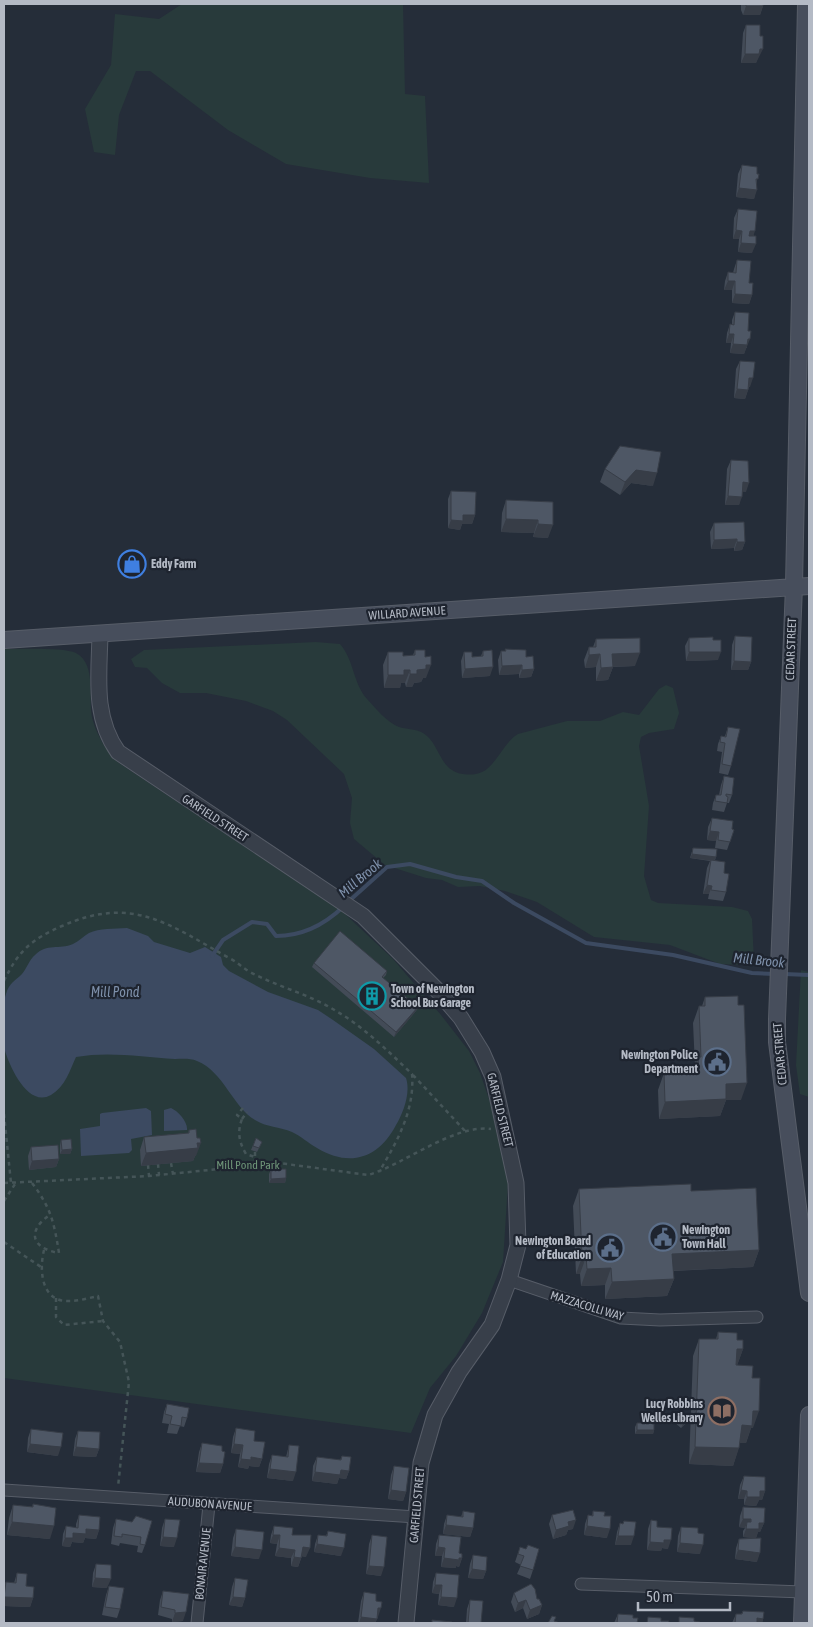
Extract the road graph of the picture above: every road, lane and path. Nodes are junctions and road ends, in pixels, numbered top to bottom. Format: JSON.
{"nodes":[{"id":1,"x":806,"y":4,"type":"edge"},
{"id":2,"x":801,"y":586,"type":"edge"},
{"id":3,"x":100,"y":635,"type":"junction"},
{"id":4,"x":4,"y":640,"type":"edge"},
{"id":5,"x":4,"y":981,"type":"edge"},
{"id":6,"x":412,"y":1074,"type":"junction"},
{"id":7,"x":243,"y":1108,"type":"dead end"},
{"id":8,"x":247,"y":1112,"type":"dead end"},
{"id":9,"x":4,"y":1114,"type":"edge"},
{"id":10,"x":242,"y":1119,"type":"junction"},
{"id":11,"x":4,"y":1120,"type":"edge"},
{"id":12,"x":494,"y":1129,"type":"dead end"},
{"id":13,"x":466,"y":1132,"type":"junction"},
{"id":14,"x":255,"y":1152,"type":"edge"},
{"id":15,"x":255,"y":1157,"type":"junction"},
{"id":16,"x":171,"y":1163,"type":"dead end"},
{"id":17,"x":279,"y":1163,"type":"junction"},
{"id":18,"x":158,"y":1164,"type":"dead end"},
{"id":19,"x":273,"y":1164,"type":"junction"},
{"id":20,"x":148,"y":1165,"type":"dead end"},
{"id":21,"x":255,"y":1165,"type":"junction"},
{"id":22,"x":279,"y":1168,"type":"edge"},
{"id":23,"x":273,"y":1169,"type":"edge"},
{"id":24,"x":379,"y":1172,"type":"junction"},
{"id":25,"x":173,"y":1174,"type":"junction"},
{"id":26,"x":159,"y":1175,"type":"junction"},
{"id":27,"x":149,"y":1176,"type":"junction"},
{"id":28,"x":4,"y":1183,"type":"edge"},
{"id":29,"x":11,"y":1183,"type":"junction"},
{"id":30,"x":16,"y":1183,"type":"junction"},
{"id":31,"x":32,"y":1183,"type":"junction"},
{"id":32,"x":4,"y":1201,"type":"edge"},
{"id":33,"x":51,"y":1214,"type":"junction"},
{"id":34,"x":4,"y":1242,"type":"edge"},
{"id":35,"x":44,"y":1250,"type":"junction"},
{"id":36,"x":41,"y":1267,"type":"junction"},
{"id":37,"x":509,"y":1280,"type":"junction"},
{"id":38,"x":809,"y":1292,"type":"edge"},
{"id":39,"x":56,"y":1298,"type":"junction"},
{"id":40,"x":757,"y":1317,"type":"dead end"},
{"id":41,"x":103,"y":1321,"type":"junction"},
{"id":42,"x":809,"y":1415,"type":"edge"},
{"id":43,"x":4,"y":1490,"type":"edge"},
{"id":44,"x":117,"y":1498,"type":"junction"},
{"id":45,"x":209,"y":1505,"type":"junction"},
{"id":46,"x":416,"y":1517,"type":"junction"},
{"id":47,"x":581,"y":1584,"type":"dead end"},
{"id":48,"x":803,"y":1592,"type":"junction"},
{"id":49,"x":197,"y":1623,"type":"edge"},
{"id":50,"x":406,"y":1623,"type":"edge"},
{"id":51,"x":802,"y":1623,"type":"edge"}],
"edges":[{"from":1,"to":2,"type":"main road","name":"CEDAR STREET"},
{"from":2,"to":3,"type":"main road","name":"WILLARD AVENUE"},
{"from":2,"to":38,"type":"main road","name":"CEDAR STREET"},
{"from":3,"to":4,"type":"main road","name":"WILLARD AVENUE"},
{"from":3,"to":37,"type":"street","name":"GARFIELD STREET"},
{"from":5,"to":6,"type":"path"},
{"from":6,"to":13,"type":"path"},
{"from":6,"to":24,"type":"path"},
{"from":7,"to":10,"type":"path"},
{"from":8,"to":10,"type":"path"},
{"from":9,"to":11,"type":"path"},
{"from":10,"to":15,"type":"path"},
{"from":11,"to":29,"type":"path"},
{"from":12,"to":13,"type":"path"},
{"from":13,"to":24,"type":"path"},
{"from":14,"to":15,"type":"path"},
{"from":15,"to":21,"type":"path"},
{"from":16,"to":25,"type":"path"},
{"from":17,"to":19,"type":"path"},
{"from":17,"to":22,"type":"path"},
{"from":17,"to":24,"type":"path"},
{"from":18,"to":26,"type":"path"},
{"from":19,"to":21,"type":"path"},
{"from":19,"to":23,"type":"path"},
{"from":20,"to":27,"type":"path"},
{"from":21,"to":25,"type":"path"},
{"from":25,"to":26,"type":"path"},
{"from":26,"to":27,"type":"path"},
{"from":27,"to":31,"type":"path"},
{"from":28,"to":29,"type":"path"},
{"from":29,"to":30,"type":"path"},
{"from":30,"to":31,"type":"path"},
{"from":30,"to":32,"type":"path"},
{"from":31,"to":33,"type":"path"},
{"from":33,"to":35,"type":"path"},
{"from":33,"to":35,"type":"path"},
{"from":34,"to":36,"type":"path"},
{"from":35,"to":36,"type":"path"},
{"from":36,"to":39,"type":"path"},
{"from":37,"to":40,"type":"street","name":"MAZZACOLLI WAY"},
{"from":37,"to":46,"type":"street","name":"GARFIELD STREET"},
{"from":39,"to":41,"type":"path"},
{"from":39,"to":41,"type":"path"},
{"from":41,"to":44,"type":"path"},
{"from":42,"to":48,"type":"main road"},
{"from":43,"to":44,"type":"street","name":"AUDUBON AVENUE"},
{"from":44,"to":45,"type":"street","name":"AUDUBON AVENUE"},
{"from":45,"to":46,"type":"street","name":"AUDUBON AVENUE"},
{"from":45,"to":49,"type":"street","name":"BONAIR AVENUE"},
{"from":46,"to":50,"type":"street","name":"GARFIELD STREET"},
{"from":47,"to":48,"type":"street"},
{"from":48,"to":51,"type":"main road"}]}
